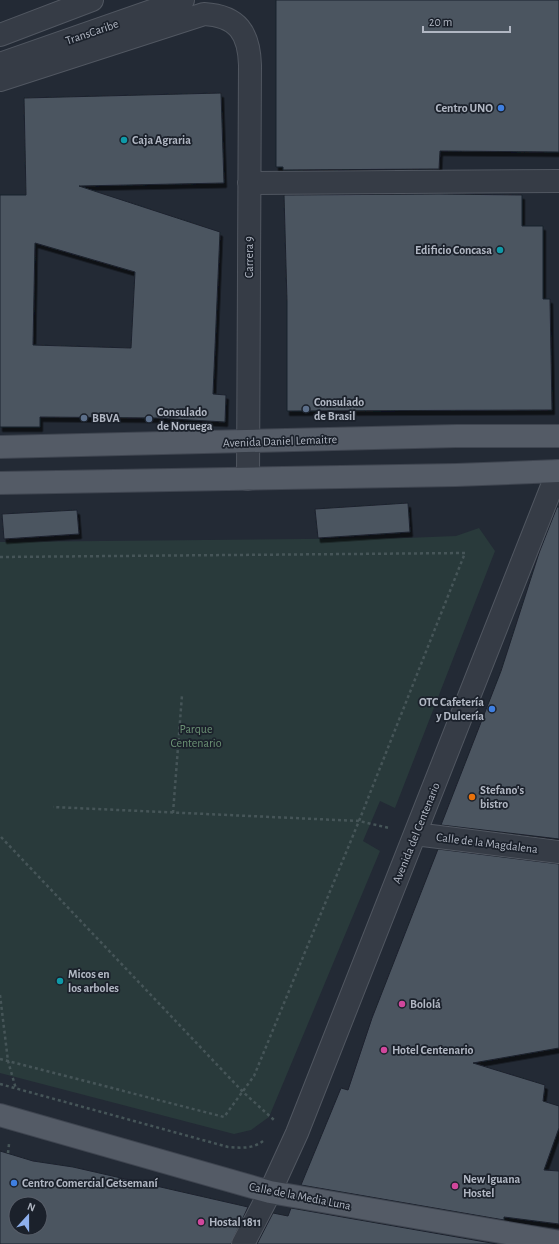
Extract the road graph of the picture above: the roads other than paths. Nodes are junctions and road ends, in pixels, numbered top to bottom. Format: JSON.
{"nodes":[{"id":1,"x":92,"y":0,"type":"edge"},
{"id":2,"x":183,"y":0,"type":"edge"},
{"id":3,"x":0,"y":35,"type":"edge"},
{"id":4,"x":0,"y":64,"type":"edge"},
{"id":5,"x":0,"y":80,"type":"edge"},
{"id":6,"x":559,"y":181,"type":"edge"},
{"id":7,"x":249,"y":183,"type":"junction"},
{"id":8,"x":559,"y":436,"type":"edge"},
{"id":9,"x":248,"y":442,"type":"junction"},
{"id":10,"x":0,"y":448,"type":"edge"},
{"id":11,"x":558,"y":472,"type":"edge"},
{"id":12,"x":248,"y":479,"type":"junction"},
{"id":13,"x":0,"y":483,"type":"edge"},
{"id":14,"x":415,"y":834,"type":"junction"},
{"id":15,"x":559,"y":852,"type":"edge"},
{"id":16,"x":7,"y":1117,"type":"edge"},
{"id":17,"x":270,"y":1192,"type":"junction"},
{"id":18,"x":559,"y":1242,"type":"edge"},
{"id":19,"x":243,"y":1244,"type":"edge"}],
"edges":[{"from":1,"to":3,"type":"street"},
{"from":2,"to":4,"type":"street","name":"TransCaribe"},
{"from":5,"to":7,"type":"street","name":"Carrera 9"},
{"from":6,"to":7,"type":"street"},
{"from":7,"to":9,"type":"street","name":"Carrera 9"},
{"from":8,"to":9,"type":"main road","name":"Avenida Daniel Lemaitre"},
{"from":9,"to":10,"type":"main road","name":"Avenida Daniel Lemaitre"},
{"from":9,"to":12,"type":"street","name":"Carrera 9"},
{"from":11,"to":12,"type":"main road"},
{"from":11,"to":14,"type":"street","name":"Avenida del Centenario"},
{"from":12,"to":13,"type":"main road"},
{"from":14,"to":15,"type":"street","name":"Calle de la Magdalena"},
{"from":14,"to":17,"type":"street","name":"Avenida del Centenario"},
{"from":16,"to":17,"type":"main road","name":"Calle de la Media Luna"},
{"from":17,"to":18,"type":"main road","name":"Calle de la Media Luna"},
{"from":17,"to":19,"type":"street","name":"Avenida del Centenario"}]}
